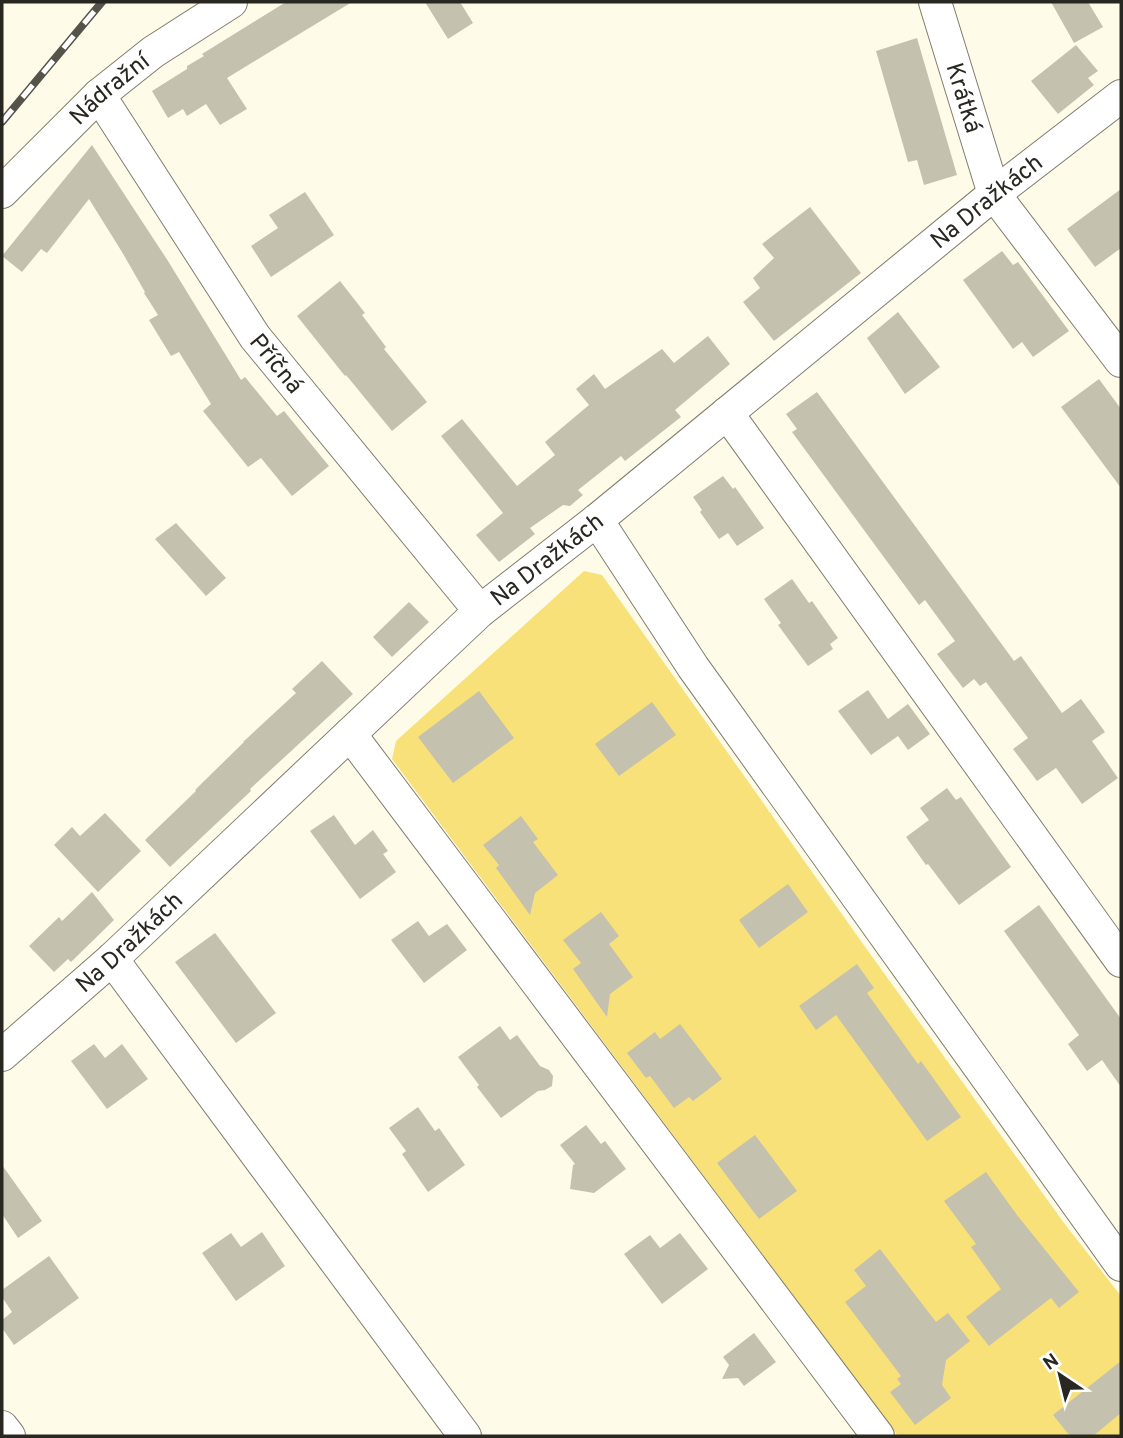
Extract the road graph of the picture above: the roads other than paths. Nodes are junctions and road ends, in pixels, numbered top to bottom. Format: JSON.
{"nodes":[{"id":1,"x":231,"y":2,"type":"edge"},
{"id":2,"x":935,"y":2,"type":"edge"},
{"id":3,"x":99,"y":95,"type":"junction"},
{"id":4,"x":1121,"y":96,"type":"edge"},
{"id":5,"x":2,"y":192,"type":"edge"},
{"id":6,"x":994,"y":194,"type":"junction"},
{"id":7,"x":1121,"y":361,"type":"edge"},
{"id":8,"x":727,"y":413,"type":"junction"},
{"id":9,"x":597,"y":520,"type":"junction"},
{"id":10,"x":480,"y":611,"type":"junction"},
{"id":11,"x":350,"y":734,"type":"junction"},
{"id":12,"x":112,"y":959,"type":"junction"},
{"id":13,"x":1121,"y":961,"type":"edge"},
{"id":14,"x":2,"y":1055,"type":"edge"},
{"id":15,"x":1121,"y":1265,"type":"edge"},
{"id":16,"x":2,"y":1427,"type":"edge"},
{"id":17,"x":9,"y":1436,"type":"edge"},
{"id":18,"x":465,"y":1436,"type":"edge"},
{"id":19,"x":878,"y":1436,"type":"edge"}],
"edges":[{"from":1,"to":3,"type":"street","name":"Nádražní"},
{"from":2,"to":6,"type":"street","name":"Krátká"},
{"from":3,"to":5,"type":"street","name":"Nádražní"},
{"from":3,"to":10,"type":"street","name":"Příčná"},
{"from":4,"to":6,"type":"street","name":"Na Dražkách"},
{"from":6,"to":7,"type":"street"},
{"from":6,"to":8,"type":"street","name":"Na Dražkách"},
{"from":8,"to":9,"type":"street","name":"Na Dražkách"},
{"from":8,"to":13,"type":"street"},
{"from":9,"to":10,"type":"street","name":"Na Dražkách"},
{"from":9,"to":15,"type":"street"},
{"from":10,"to":11,"type":"street","name":"Na Dražkách"},
{"from":11,"to":12,"type":"street","name":"Na Dražkách"},
{"from":11,"to":19,"type":"street"},
{"from":12,"to":14,"type":"street","name":"Na Dražkách"},
{"from":12,"to":18,"type":"street"},
{"from":16,"to":17,"type":"street"}]}
